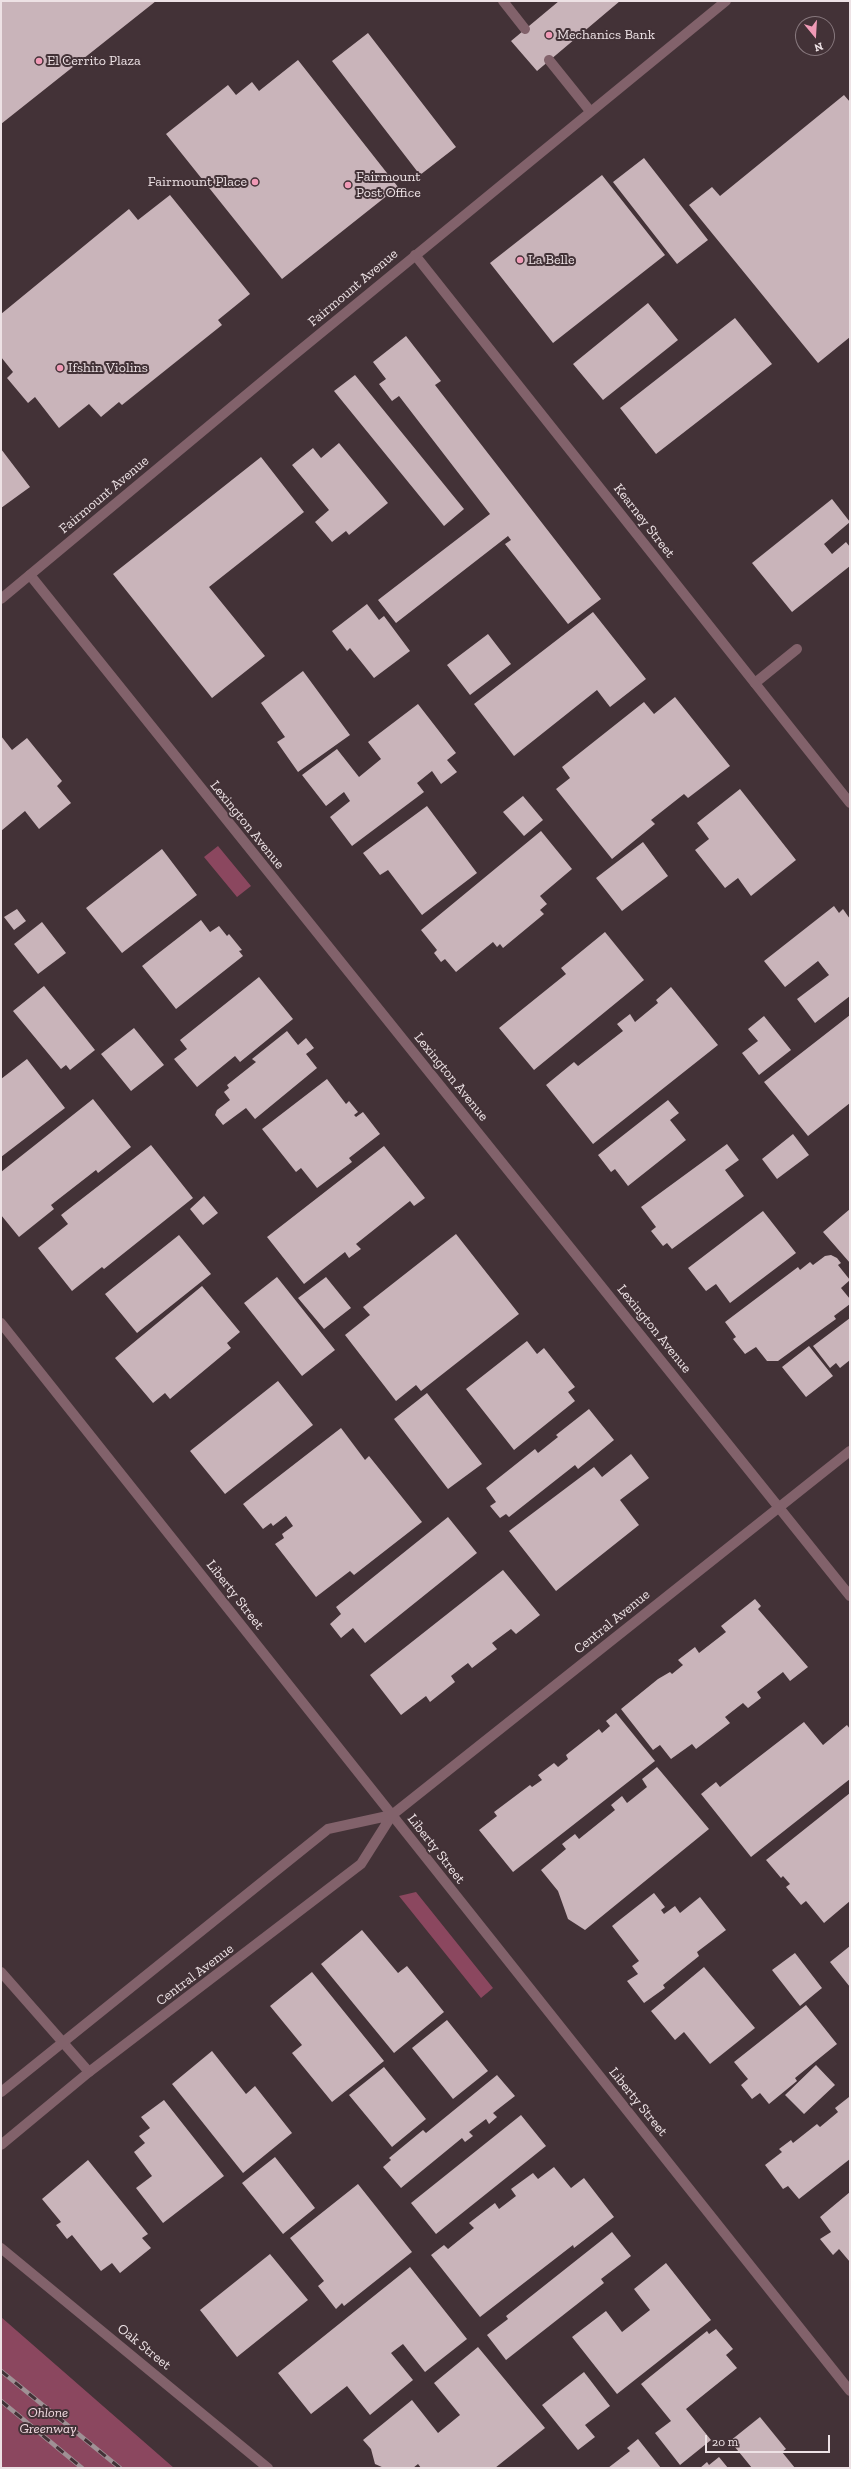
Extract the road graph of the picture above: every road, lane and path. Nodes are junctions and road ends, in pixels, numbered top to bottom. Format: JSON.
{"nodes":[{"id":1,"x":503,"y":1,"type":"edge"},
{"id":2,"x":726,"y":1,"type":"edge"},
{"id":3,"x":525,"y":29,"type":"dead end"},
{"id":4,"x":549,"y":60,"type":"dead end"},
{"id":5,"x":590,"y":112,"type":"junction"},
{"id":6,"x":415,"y":255,"type":"junction"},
{"id":7,"x":30,"y":575,"type":"junction"},
{"id":8,"x":1,"y":599,"type":"edge"},
{"id":9,"x":797,"y":649,"type":"dead end"},
{"id":10,"x":755,"y":683,"type":"junction"},
{"id":11,"x":850,"y":803,"type":"edge"},
{"id":12,"x":1,"y":1323,"type":"edge"},
{"id":13,"x":850,"y":1451,"type":"edge"},
{"id":14,"x":779,"y":1507,"type":"junction"},
{"id":15,"x":850,"y":1596,"type":"edge"},
{"id":16,"x":392,"y":1815,"type":"junction"},
{"id":17,"x":1,"y":1972,"type":"edge"},
{"id":18,"x":62,"y":2043,"type":"junction"},
{"id":19,"x":89,"y":2072,"type":"junction"},
{"id":20,"x":1,"y":2092,"type":"edge"},
{"id":21,"x":1,"y":2145,"type":"edge"},
{"id":22,"x":1,"y":2248,"type":"edge"},
{"id":23,"x":850,"y":2391,"type":"edge"},
{"id":24,"x":268,"y":2468,"type":"edge"}],
"edges":[{"from":1,"to":3,"type":"street"},
{"from":2,"to":5,"type":"street","name":"Fairmount Avenue"},
{"from":4,"to":5,"type":"street"},
{"from":5,"to":6,"type":"street","name":"Fairmount Avenue"},
{"from":6,"to":7,"type":"street","name":"Fairmount Avenue"},
{"from":6,"to":10,"type":"street","name":"Kearney Street"},
{"from":7,"to":8,"type":"street","name":"Fairmount Avenue"},
{"from":7,"to":14,"type":"street","name":"Lexington Avenue"},
{"from":9,"to":10,"type":"street"},
{"from":10,"to":11,"type":"street","name":"Kearney Street"},
{"from":12,"to":16,"type":"street","name":"Liberty Street"},
{"from":13,"to":14,"type":"street","name":"Central Avenue"},
{"from":14,"to":15,"type":"street","name":"Lexington Avenue"},
{"from":14,"to":16,"type":"street","name":"Central Avenue"},
{"from":16,"to":18,"type":"street","name":"Central Avenue"},
{"from":16,"to":19,"type":"street","name":"Central Avenue"},
{"from":16,"to":23,"type":"street","name":"Liberty Street"},
{"from":17,"to":18,"type":"street"},
{"from":18,"to":19,"type":"street"},
{"from":18,"to":20,"type":"street","name":"Central Avenue"},
{"from":19,"to":21,"type":"street","name":"Central Avenue"},
{"from":22,"to":24,"type":"street","name":"Oak Street"}]}
